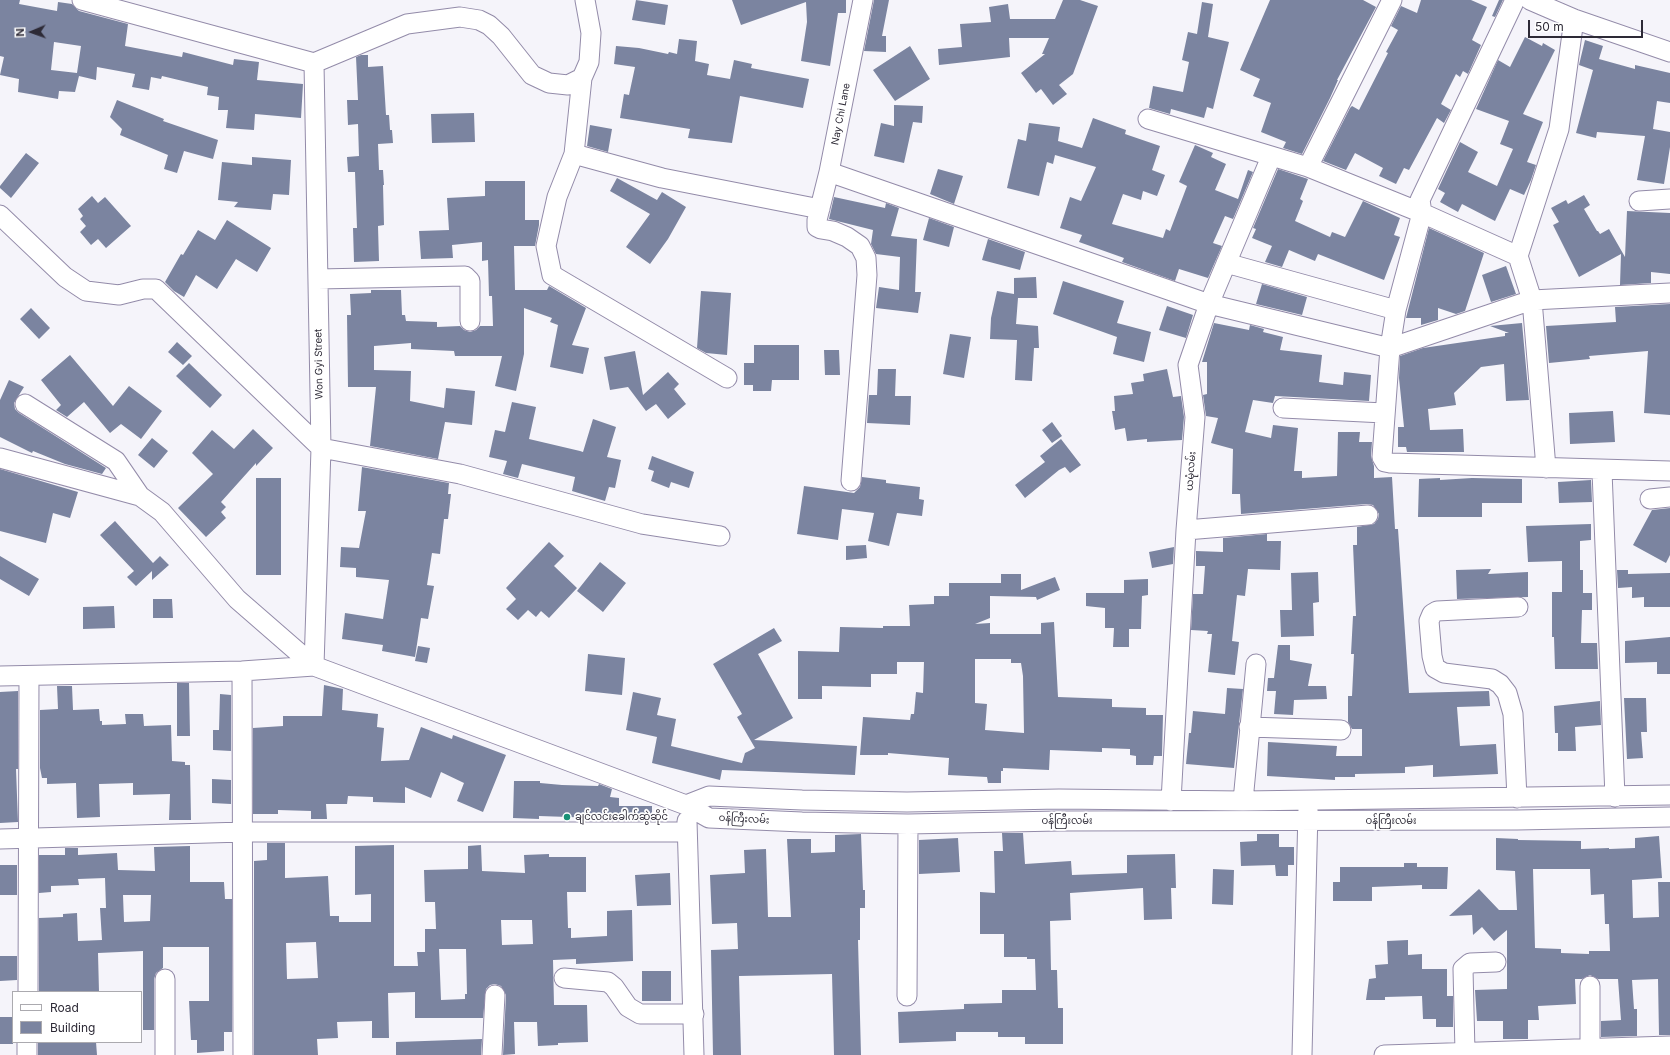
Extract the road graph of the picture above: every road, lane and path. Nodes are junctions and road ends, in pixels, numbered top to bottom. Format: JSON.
{"nodes":[{"id":1,"x":82,"y":0,"type":"edge"},
{"id":2,"x":585,"y":0,"type":"edge"},
{"id":3,"x":863,"y":0,"type":"edge"},
{"id":4,"x":1392,"y":0,"type":"edge"},
{"id":5,"x":1516,"y":0,"type":"edge"},
{"id":6,"x":1530,"y":0,"type":"edge"},
{"id":7,"x":104,"y":2,"type":"edge"},
{"id":8,"x":1574,"y":19,"type":"junction"},
{"id":9,"x":1670,"y":52,"type":"edge"},
{"id":10,"x":314,"y":63,"type":"junction"},
{"id":11,"x":582,"y":78,"type":"junction"},
{"id":12,"x":1148,"y":119,"type":"dead end"},
{"id":13,"x":574,"y":154,"type":"junction"},
{"id":14,"x":1271,"y":157,"type":"junction"},
{"id":15,"x":1308,"y":167,"type":"junction"},
{"id":16,"x":829,"y":172,"type":"junction"},
{"id":17,"x":1670,"y":199,"type":"edge"},
{"id":18,"x":1639,"y":201,"type":"dead end"},
{"id":19,"x":1422,"y":213,"type":"junction"},
{"id":20,"x":0,"y":215,"type":"edge"},
{"id":21,"x":819,"y":218,"type":"junction"},
{"id":22,"x":1518,"y":256,"type":"junction"},
{"id":23,"x":1226,"y":262,"type":"junction"},
{"id":24,"x":318,"y":279,"type":"junction"},
{"id":25,"x":1670,"y":293,"type":"edge"},
{"id":26,"x":1532,"y":300,"type":"junction"},
{"id":27,"x":1209,"y":304,"type":"junction"},
{"id":28,"x":1396,"y":310,"type":"junction"},
{"id":29,"x":470,"y":321,"type":"dead end"},
{"id":30,"x":1390,"y":348,"type":"junction"},
{"id":31,"x":727,"y":378,"type":"dead end"},
{"id":32,"x":25,"y":404,"type":"dead end"},
{"id":33,"x":1283,"y":408,"type":"dead end"},
{"id":34,"x":1384,"y":412,"type":"junction"},
{"id":35,"x":320,"y":448,"type":"junction"},
{"id":36,"x":0,"y":458,"type":"edge"},
{"id":37,"x":1546,"y":468,"type":"junction"},
{"id":38,"x":1602,"y":471,"type":"junction"},
{"id":39,"x":1670,"y":471,"type":"edge"},
{"id":40,"x":851,"y":481,"type":"dead end"},
{"id":41,"x":140,"y":496,"type":"junction"},
{"id":42,"x":1670,"y":496,"type":"edge"},
{"id":43,"x":1650,"y":498,"type":"dead end"},
{"id":44,"x":1368,"y":515,"type":"dead end"},
{"id":45,"x":1186,"y":530,"type":"junction"},
{"id":46,"x":720,"y":536,"type":"dead end"},
{"id":47,"x":1518,"y":607,"type":"dead end"},
{"id":48,"x":1256,"y":664,"type":"dead end"},
{"id":49,"x":314,"y":666,"type":"junction"},
{"id":50,"x":242,"y":671,"type":"junction"},
{"id":51,"x":0,"y":676,"type":"edge"},
{"id":52,"x":29,"y":676,"type":"junction"},
{"id":53,"x":1250,"y":727,"type":"junction"},
{"id":54,"x":1341,"y":730,"type":"dead end"},
{"id":55,"x":1670,"y":795,"type":"edge"},
{"id":56,"x":1615,"y":797,"type":"junction"},
{"id":57,"x":1517,"y":798,"type":"junction"},
{"id":58,"x":1308,"y":800,"type":"junction"},
{"id":59,"x":1171,"y":801,"type":"junction"},
{"id":60,"x":1243,"y":801,"type":"junction"},
{"id":61,"x":686,"y":805,"type":"junction"},
{"id":62,"x":1670,"y":817,"type":"edge"},
{"id":63,"x":1307,"y":822,"type":"junction"},
{"id":64,"x":908,"y":824,"type":"junction"},
{"id":65,"x":244,"y":832,"type":"junction"},
{"id":66,"x":687,"y":832,"type":"junction"},
{"id":67,"x":0,"y":839,"type":"edge"},
{"id":68,"x":29,"y":839,"type":"junction"},
{"id":69,"x":1496,"y":962,"type":"dead end"},
{"id":70,"x":564,"y":978,"type":"dead end"},
{"id":71,"x":166,"y":979,"type":"dead end"},
{"id":72,"x":1590,"y":986,"type":"dead end"},
{"id":73,"x":28,"y":991,"type":"edge"},
{"id":74,"x":495,"y":995,"type":"dead end"},
{"id":75,"x":907,"y":996,"type":"dead end"},
{"id":76,"x":694,"y":1014,"type":"junction"},
{"id":77,"x":27,"y":1043,"type":"edge"},
{"id":78,"x":1670,"y":1046,"type":"edge"},
{"id":79,"x":1590,"y":1048,"type":"junction"},
{"id":80,"x":1465,"y":1052,"type":"junction"},
{"id":81,"x":27,"y":1055,"type":"edge"},
{"id":82,"x":165,"y":1055,"type":"edge"},
{"id":83,"x":244,"y":1055,"type":"edge"},
{"id":84,"x":492,"y":1055,"type":"edge"},
{"id":85,"x":694,"y":1055,"type":"edge"},
{"id":86,"x":1302,"y":1055,"type":"edge"},
{"id":87,"x":1384,"y":1055,"type":"edge"}],
"edges":[{"from":1,"to":7,"type":"street"},
{"from":2,"to":11,"type":"street"},
{"from":3,"to":16,"type":"street","name":"Nay Chi Lane"},
{"from":4,"to":15,"type":"street"},
{"from":5,"to":19,"type":"street"},
{"from":6,"to":8,"type":"street"},
{"from":7,"to":10,"type":"street"},
{"from":8,"to":9,"type":"street"},
{"from":8,"to":22,"type":"street"},
{"from":10,"to":11,"type":"street"},
{"from":10,"to":24,"type":"street","name":"Won Gyi Street"},
{"from":11,"to":13,"type":"street"},
{"from":12,"to":14,"type":"street"},
{"from":13,"to":21,"type":"street"},
{"from":13,"to":31,"type":"street"},
{"from":14,"to":15,"type":"street"},
{"from":14,"to":23,"type":"street","name":"ယမုံလမ်း"},
{"from":15,"to":19,"type":"street"},
{"from":16,"to":21,"type":"street","name":"Nay Chi Lane"},
{"from":16,"to":27,"type":"street"},
{"from":17,"to":18,"type":"street"},
{"from":19,"to":22,"type":"street"},
{"from":19,"to":28,"type":"street"},
{"from":20,"to":35,"type":"street"},
{"from":21,"to":40,"type":"street"},
{"from":22,"to":26,"type":"street"},
{"from":23,"to":27,"type":"street","name":"ယမုံလမ်း"},
{"from":23,"to":28,"type":"street"},
{"from":24,"to":29,"type":"street"},
{"from":24,"to":35,"type":"street","name":"Won Gyi Street"},
{"from":25,"to":26,"type":"street"},
{"from":26,"to":30,"type":"street"},
{"from":26,"to":37,"type":"street"},
{"from":27,"to":30,"type":"street"},
{"from":27,"to":45,"type":"street","name":"ယမုံလမ်း"},
{"from":28,"to":30,"type":"street"},
{"from":30,"to":34,"type":"street"},
{"from":32,"to":41,"type":"street"},
{"from":33,"to":34,"type":"street"},
{"from":34,"to":37,"type":"street"},
{"from":35,"to":46,"type":"street"},
{"from":35,"to":49,"type":"street","name":"Won Gyi Street"},
{"from":36,"to":41,"type":"street"},
{"from":37,"to":38,"type":"street"},
{"from":38,"to":39,"type":"street"},
{"from":38,"to":56,"type":"street"},
{"from":41,"to":49,"type":"street"},
{"from":42,"to":43,"type":"street"},
{"from":44,"to":45,"type":"street"},
{"from":45,"to":59,"type":"street","name":"ယမုံလမ်း"},
{"from":47,"to":57,"type":"street"},
{"from":48,"to":53,"type":"street"},
{"from":49,"to":50,"type":"street"},
{"from":49,"to":61,"type":"street","name":"ဝန်ကြီးလမ်း"},
{"from":50,"to":52,"type":"street"},
{"from":50,"to":65,"type":"street"},
{"from":51,"to":52,"type":"street"},
{"from":52,"to":68,"type":"street"},
{"from":53,"to":54,"type":"street"},
{"from":53,"to":60,"type":"street"},
{"from":55,"to":56,"type":"street"},
{"from":56,"to":57,"type":"street"},
{"from":57,"to":58,"type":"street"},
{"from":58,"to":60,"type":"street"},
{"from":58,"to":63,"type":"street"},
{"from":59,"to":60,"type":"street"},
{"from":59,"to":61,"type":"street"},
{"from":61,"to":64,"type":"street","name":"ဝန်ကြီးလမ်း"},
{"from":61,"to":66,"type":"street"},
{"from":62,"to":63,"type":"street","name":"ဝန်ကြီးလမ်း"},
{"from":63,"to":64,"type":"street","name":"ဝန်ကြီးလမ်း"},
{"from":63,"to":86,"type":"street"},
{"from":64,"to":75,"type":"street"},
{"from":65,"to":66,"type":"street"},
{"from":65,"to":68,"type":"street"},
{"from":65,"to":83,"type":"street"},
{"from":66,"to":76,"type":"street"},
{"from":67,"to":68,"type":"street"},
{"from":68,"to":73,"type":"street"},
{"from":69,"to":80,"type":"street"},
{"from":70,"to":76,"type":"street"},
{"from":71,"to":82,"type":"street"},
{"from":72,"to":79,"type":"street"},
{"from":74,"to":84,"type":"street"},
{"from":76,"to":85,"type":"street"},
{"from":77,"to":81,"type":"street"},
{"from":78,"to":79,"type":"street"},
{"from":79,"to":80,"type":"street"},
{"from":80,"to":87,"type":"street"}]}
